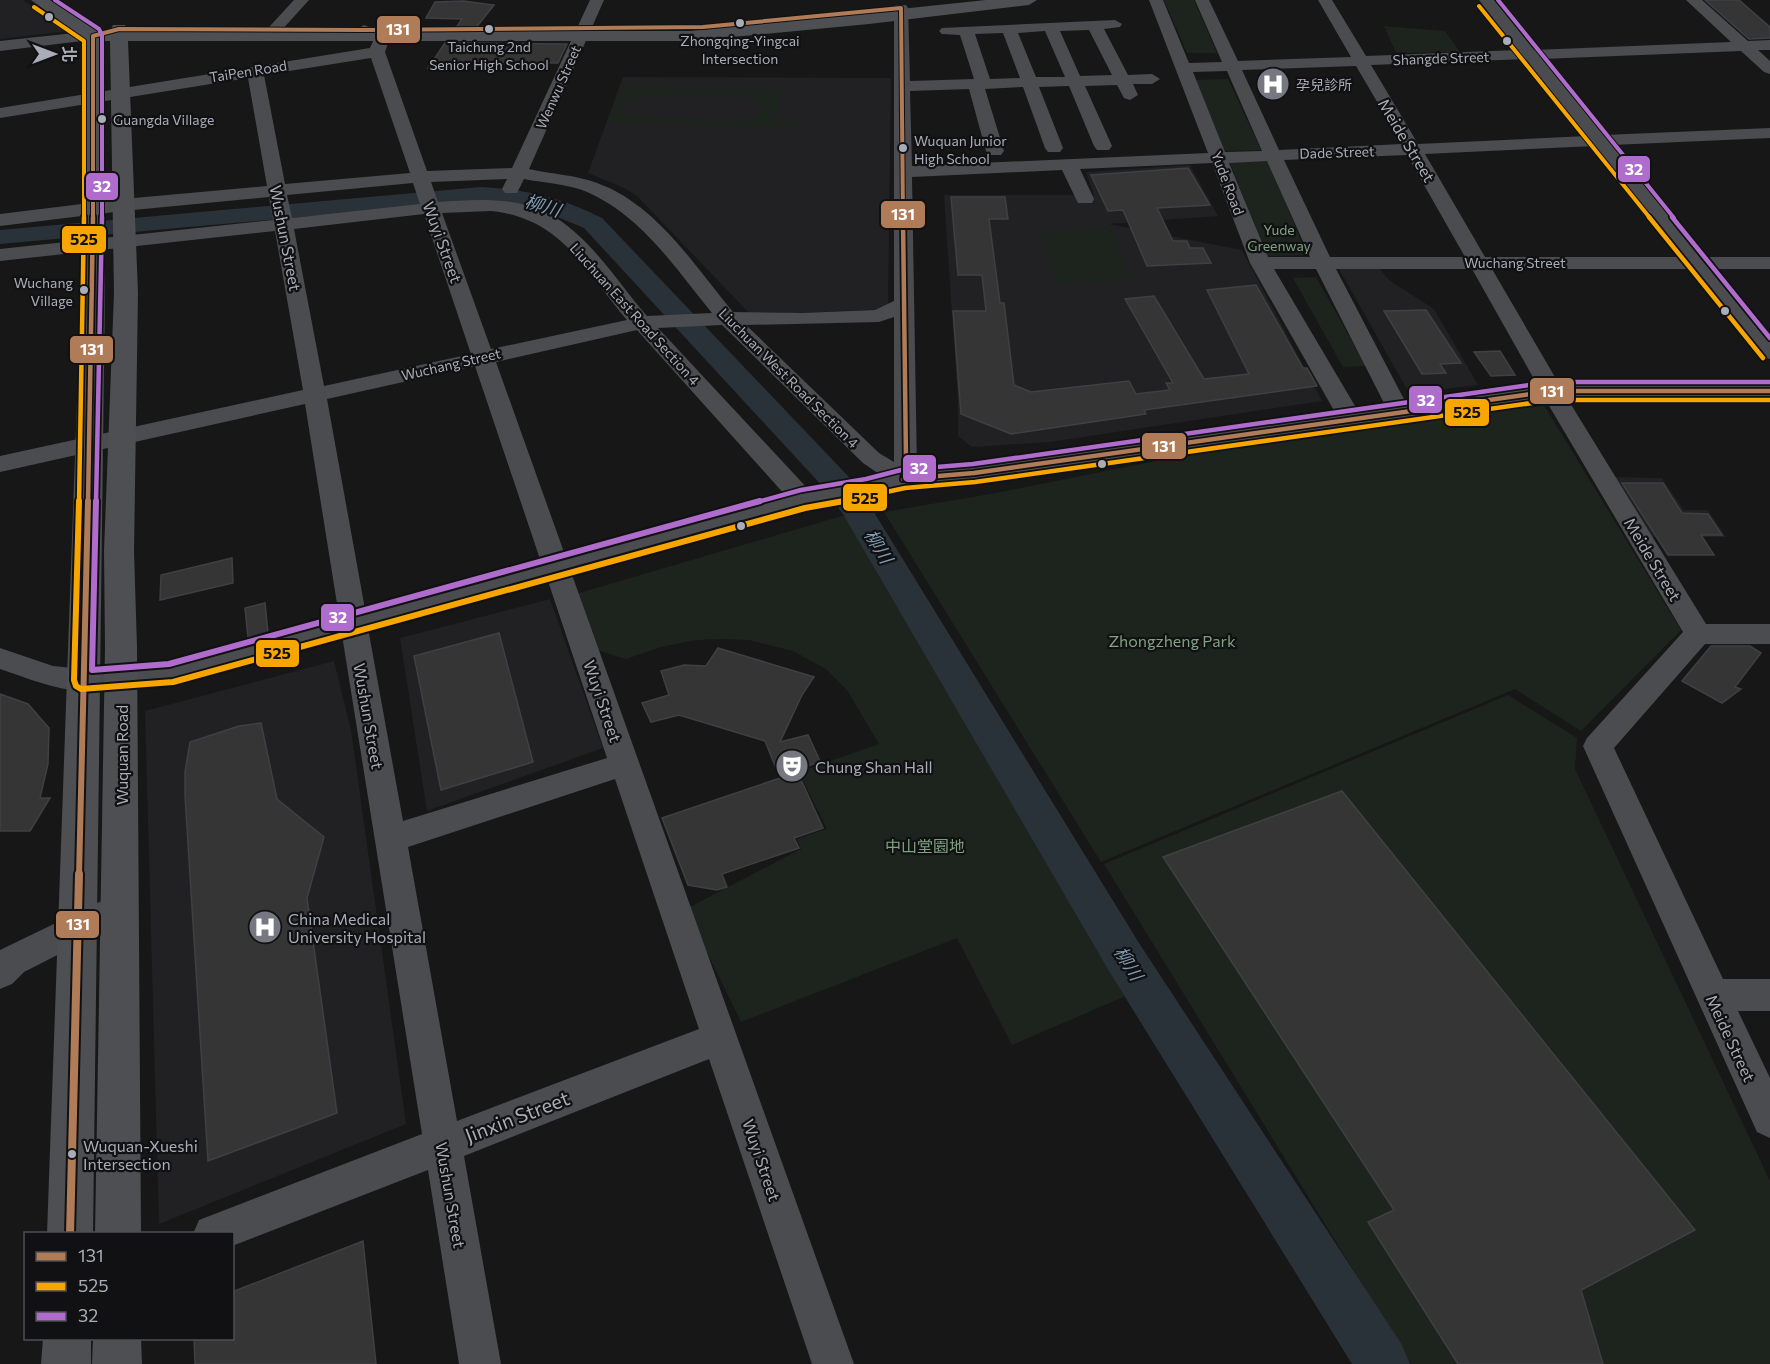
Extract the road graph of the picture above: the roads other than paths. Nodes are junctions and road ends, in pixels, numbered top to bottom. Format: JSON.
{"nodes":[{"id":1,"x":39,"y":0,"type":"edge"},
{"id":2,"x":73,"y":0,"type":"edge"},
{"id":3,"x":597,"y":0,"type":"edge"},
{"id":4,"x":968,"y":0,"type":"edge"},
{"id":5,"x":1029,"y":0,"type":"edge"},
{"id":6,"x":1156,"y":0,"type":"edge"},
{"id":7,"x":1202,"y":0,"type":"edge"},
{"id":8,"x":1325,"y":0,"type":"edge"},
{"id":9,"x":1486,"y":0,"type":"edge"},
{"id":10,"x":1693,"y":0,"type":"edge"},
{"id":11,"x":299,"y":1,"type":"edge"},
{"id":12,"x":901,"y":8,"type":"edge"},
{"id":13,"x":1115,"y":24,"type":"dead end"},
{"id":14,"x":1094,"y":25,"type":"junction"},
{"id":15,"x":1051,"y":27,"type":"junction"},
{"id":16,"x":1010,"y":28,"type":"junction"},
{"id":17,"x":275,"y":29,"type":"junction"},
{"id":18,"x":364,"y":30,"type":"junction"},
{"id":19,"x":966,"y":30,"type":"junction"},
{"id":20,"x":947,"y":31,"type":"dead end"},
{"id":21,"x":582,"y":32,"type":"junction"},
{"id":22,"x":119,"y":33,"type":"junction"},
{"id":23,"x":93,"y":36,"type":"junction"},
{"id":24,"x":379,"y":45,"type":"junction"},
{"id":25,"x":1770,"y":45,"type":"edge"},
{"id":26,"x":0,"y":46,"type":"edge"},
{"id":27,"x":1743,"y":46,"type":"junction"},
{"id":28,"x":1530,"y":54,"type":"junction"},
{"id":29,"x":1360,"y":62,"type":"junction"},
{"id":30,"x":1233,"y":67,"type":"junction"},
{"id":31,"x":1184,"y":68,"type":"junction"},
{"id":32,"x":1770,"y":69,"type":"edge"},
{"id":33,"x":255,"y":70,"type":"junction"},
{"id":34,"x":1152,"y":79,"type":"dead end"},
{"id":35,"x":1075,"y":82,"type":"junction"},
{"id":36,"x":1030,"y":83,"type":"junction"},
{"id":37,"x":980,"y":85,"type":"junction"},
{"id":38,"x":902,"y":86,"type":"junction"},
{"id":39,"x":1126,"y":87,"type":"junction"},
{"id":40,"x":119,"y":92,"type":"junction"},
{"id":41,"x":93,"y":96,"type":"junction"},
{"id":42,"x":0,"y":112,"type":"edge"},
{"id":43,"x":1770,"y":133,"type":"edge"},
{"id":44,"x":1599,"y":140,"type":"junction"},
{"id":45,"x":1103,"y":146,"type":"dead end"},
{"id":46,"x":1054,"y":148,"type":"dead end"},
{"id":47,"x":1413,"y":149,"type":"junction"},
{"id":48,"x":995,"y":151,"type":"dead end"},
{"id":49,"x":1273,"y":154,"type":"junction"},
{"id":50,"x":1218,"y":157,"type":"junction"},
{"id":51,"x":1068,"y":163,"type":"junction"},
{"id":52,"x":903,"y":172,"type":"junction"},
{"id":53,"x":519,"y":174,"type":"junction"},
{"id":54,"x":426,"y":191,"type":"junction"},
{"id":55,"x":1085,"y":199,"type":"dead end"},
{"id":56,"x":123,"y":205,"type":"junction"},
{"id":57,"x":502,"y":206,"type":"junction"},
{"id":58,"x":281,"y":207,"type":"junction"},
{"id":59,"x":93,"y":208,"type":"junction"},
{"id":60,"x":0,"y":220,"type":"edge"},
{"id":61,"x":124,"y":242,"type":"junction"},
{"id":62,"x":93,"y":245,"type":"junction"},
{"id":63,"x":0,"y":255,"type":"edge"},
{"id":64,"x":1322,"y":262,"type":"junction"},
{"id":65,"x":1479,"y":262,"type":"junction"},
{"id":66,"x":1698,"y":262,"type":"junction"},
{"id":67,"x":1770,"y":263,"type":"edge"},
{"id":68,"x":1260,"y":264,"type":"junction"},
{"id":69,"x":905,"y":304,"type":"junction"},
{"id":70,"x":719,"y":319,"type":"junction"},
{"id":71,"x":641,"y":323,"type":"junction"},
{"id":72,"x":1770,"y":352,"type":"edge"},
{"id":73,"x":484,"y":356,"type":"junction"},
{"id":74,"x":1552,"y":391,"type":"junction"},
{"id":75,"x":1770,"y":391,"type":"edge"},
{"id":76,"x":315,"y":395,"type":"junction"},
{"id":77,"x":1400,"y":412,"type":"junction"},
{"id":78,"x":1351,"y":420,"type":"junction"},
{"id":79,"x":123,"y":436,"type":"junction"},
{"id":80,"x":88,"y":444,"type":"junction"},
{"id":81,"x":0,"y":464,"type":"edge"},
{"id":82,"x":903,"y":479,"type":"junction"},
{"id":83,"x":814,"y":497,"type":"junction"},
{"id":84,"x":556,"y":567,"type":"junction"},
{"id":85,"x":353,"y":623,"type":"junction"},
{"id":86,"x":1698,"y":634,"type":"junction"},
{"id":87,"x":1770,"y":634,"type":"edge"},
{"id":88,"x":0,"y":658,"type":"edge"},
{"id":89,"x":121,"y":678,"type":"junction"},
{"id":90,"x":83,"y":680,"type":"junction"},
{"id":91,"x":625,"y":765,"type":"junction"},
{"id":92,"x":390,"y":839,"type":"junction"},
{"id":93,"x":120,"y":907,"type":"junction"},
{"id":94,"x":77,"y":928,"type":"junction"},
{"id":95,"x":4,"y":963,"type":"edge"},
{"id":96,"x":1711,"y":995,"type":"junction"},
{"id":97,"x":1770,"y":995,"type":"edge"},
{"id":98,"x":720,"y":1038,"type":"junction"},
{"id":99,"x":1770,"y":1119,"type":"edge"},
{"id":100,"x":443,"y":1145,"type":"junction"},
{"id":101,"x":70,"y":1232,"type":"edge"},
{"id":102,"x":118,"y":1232,"type":"edge"},
{"id":103,"x":216,"y":1232,"type":"edge"},
{"id":104,"x":117,"y":1340,"type":"edge"},
{"id":105,"x":117,"y":1364,"type":"edge"},
{"id":106,"x":480,"y":1364,"type":"edge"},
{"id":107,"x":833,"y":1364,"type":"edge"}],
"edges":[{"from":1,"to":23,"type":"main road"},
{"from":2,"to":22,"type":"main road"},
{"from":3,"to":21,"type":"street","name":"Wenwu Street"},
{"from":4,"to":12,"type":"main road"},
{"from":5,"to":12,"type":"main road"},
{"from":6,"to":31,"type":"street","name":"Yude Road"},
{"from":7,"to":30,"type":"street"},
{"from":8,"to":29,"type":"street","name":"Meide Street"},
{"from":9,"to":28,"type":"street"},
{"from":10,"to":27,"type":"street"},
{"from":11,"to":17,"type":"street"},
{"from":12,"to":21,"type":"main road"},
{"from":12,"to":38,"type":"street"},
{"from":13,"to":14,"type":"street"},
{"from":14,"to":15,"type":"street"},
{"from":14,"to":39,"type":"street"},
{"from":15,"to":16,"type":"street"},
{"from":15,"to":35,"type":"street"},
{"from":16,"to":19,"type":"street"},
{"from":16,"to":36,"type":"street"},
{"from":17,"to":18,"type":"main road"},
{"from":17,"to":22,"type":"main road"},
{"from":18,"to":21,"type":"main road"},
{"from":18,"to":24,"type":"street"},
{"from":19,"to":20,"type":"street"},
{"from":19,"to":37,"type":"street"},
{"from":21,"to":24,"type":"main road"},
{"from":21,"to":53,"type":"street","name":"Wenwu Street"},
{"from":22,"to":23,"type":"main road"},
{"from":22,"to":24,"type":"main road"},
{"from":22,"to":40,"type":"main road"},
{"from":23,"to":26,"type":"street"},
{"from":23,"to":41,"type":"main road"},
{"from":24,"to":33,"type":"street","name":"TaiPen Road"},
{"from":24,"to":54,"type":"street","name":"Wuyi Street"},
{"from":25,"to":27,"type":"street","name":"Shangde Street"},
{"from":27,"to":28,"type":"street","name":"Shangde Street"},
{"from":27,"to":32,"type":"street"},
{"from":28,"to":29,"type":"street","name":"Shangde Street"},
{"from":28,"to":44,"type":"street"},
{"from":29,"to":30,"type":"street","name":"Shangde Street"},
{"from":29,"to":47,"type":"street","name":"Meide Street"},
{"from":30,"to":31,"type":"street","name":"Shangde Street"},
{"from":30,"to":49,"type":"street"},
{"from":31,"to":50,"type":"street","name":"Yude Road"},
{"from":33,"to":40,"type":"street","name":"TaiPen Road"},
{"from":33,"to":58,"type":"street","name":"Wushun Street"},
{"from":34,"to":39,"type":"street"},
{"from":35,"to":36,"type":"street"},
{"from":35,"to":39,"type":"street"},
{"from":35,"to":45,"type":"street"},
{"from":36,"to":37,"type":"street"},
{"from":36,"to":46,"type":"street"},
{"from":37,"to":38,"type":"street"},
{"from":37,"to":48,"type":"street"},
{"from":38,"to":52,"type":"street"},
{"from":40,"to":41,"type":"street","name":"TaiPen Road"},
{"from":40,"to":56,"type":"main road"},
{"from":41,"to":42,"type":"street","name":"TaiPen Road"},
{"from":41,"to":59,"type":"main road"},
{"from":43,"to":44,"type":"street","name":"Dade Street"},
{"from":44,"to":47,"type":"street","name":"Dade Street"},
{"from":44,"to":66,"type":"street"},
{"from":47,"to":49,"type":"street","name":"Dade Street"},
{"from":47,"to":65,"type":"street","name":"Meide Street"},
{"from":49,"to":50,"type":"street","name":"Dade Street"},
{"from":49,"to":64,"type":"street"},
{"from":50,"to":51,"type":"street","name":"Dade Street"},
{"from":50,"to":68,"type":"street","name":"Yude Road"},
{"from":51,"to":52,"type":"street","name":"Dade Street"},
{"from":51,"to":55,"type":"street"},
{"from":52,"to":69,"type":"street"},
{"from":53,"to":54,"type":"street","name":"Liuchuan West Road Section 4"},
{"from":53,"to":57,"type":"street","name":"Wenwu Street"},
{"from":53,"to":70,"type":"street","name":"Liuchuan West Road Section 4"},
{"from":54,"to":57,"type":"street","name":"Liuchuan East Road Section 4"},
{"from":54,"to":58,"type":"street","name":"Liuchuan East Road Section 4"},
{"from":54,"to":58,"type":"street","name":"Liuchuan West Road Section 4"},
{"from":54,"to":73,"type":"street","name":"Wuyi Street"},
{"from":56,"to":58,"type":"street","name":"Liuchuan West Road Section 4"},
{"from":56,"to":59,"type":"street","name":"Liuchuan West Road Section 4"},
{"from":56,"to":61,"type":"main road","name":"Wuquan Road"},
{"from":57,"to":71,"type":"street","name":"Liuchuan East Road Section 4"},
{"from":58,"to":61,"type":"street","name":"Liuchuan East Road Section 4"},
{"from":58,"to":76,"type":"street","name":"Wushun Street"},
{"from":59,"to":60,"type":"street","name":"Liuchuan West Road Section 4"},
{"from":59,"to":62,"type":"main road"},
{"from":61,"to":62,"type":"street","name":"Liuchuan East Road Section 4"},
{"from":61,"to":79,"type":"main road","name":"Wuquan Road"},
{"from":62,"to":63,"type":"street","name":"Liuchuan East Road Section 4"},
{"from":62,"to":80,"type":"main road"},
{"from":64,"to":65,"type":"street","name":"Wuchang Street"},
{"from":64,"to":68,"type":"street","name":"Wuchang Street"},
{"from":64,"to":77,"type":"street"},
{"from":65,"to":66,"type":"street","name":"Wuchang Street"},
{"from":65,"to":74,"type":"street","name":"Meide Street"},
{"from":66,"to":67,"type":"street","name":"Wuchang Street"},
{"from":66,"to":72,"type":"street"},
{"from":68,"to":78,"type":"street","name":"Yude Road"},
{"from":69,"to":70,"type":"street","name":"Wuchang Street"},
{"from":69,"to":82,"type":"street"},
{"from":70,"to":71,"type":"street","name":"Wuchang Street"},
{"from":70,"to":82,"type":"street","name":"Liuchuan West Road Section 4"},
{"from":71,"to":73,"type":"street","name":"Wuchang Street"},
{"from":71,"to":83,"type":"street","name":"Liuchuan East Road Section 4"},
{"from":73,"to":76,"type":"street","name":"Wuchang Street"},
{"from":73,"to":84,"type":"street","name":"Wuyi Street"},
{"from":74,"to":75,"type":"street"},
{"from":74,"to":77,"type":"street"},
{"from":74,"to":86,"type":"street","name":"Meide Street"},
{"from":76,"to":79,"type":"street","name":"Wuchang Street"},
{"from":76,"to":85,"type":"street","name":"Wushun Street"},
{"from":77,"to":78,"type":"street"},
{"from":78,"to":82,"type":"street"},
{"from":79,"to":80,"type":"street","name":"Wuchang Street"},
{"from":79,"to":89,"type":"main road","name":"Wuquan Road"},
{"from":80,"to":81,"type":"street","name":"Wuchang Street"},
{"from":80,"to":90,"type":"main road"},
{"from":82,"to":83,"type":"street"},
{"from":83,"to":84,"type":"street"},
{"from":84,"to":85,"type":"street"},
{"from":84,"to":91,"type":"street","name":"Wuyi Street"},
{"from":85,"to":89,"type":"street"},
{"from":85,"to":92,"type":"street","name":"Wushun Street"},
{"from":86,"to":87,"type":"street"},
{"from":86,"to":96,"type":"street","name":"Meide Street"},
{"from":88,"to":90,"type":"street"},
{"from":89,"to":90,"type":"street"},
{"from":89,"to":93,"type":"main road","name":"Wuquan Road"},
{"from":90,"to":94,"type":"main road"},
{"from":91,"to":92,"type":"street"},
{"from":91,"to":98,"type":"street","name":"Wuyi Street"},
{"from":92,"to":100,"type":"street","name":"Wushun Street"},
{"from":93,"to":94,"type":"street"},
{"from":93,"to":102,"type":"main road","name":"Wuquan Road"},
{"from":94,"to":95,"type":"street"},
{"from":94,"to":101,"type":"main road"},
{"from":96,"to":97,"type":"street"},
{"from":96,"to":99,"type":"street","name":"Meide Street"},
{"from":98,"to":100,"type":"street","name":"Jinxin Street"},
{"from":98,"to":107,"type":"street","name":"Wuyi Street"},
{"from":100,"to":103,"type":"street","name":"Jinxin Street"},
{"from":100,"to":106,"type":"street","name":"Wushun Street"},
{"from":104,"to":105,"type":"main road"}]}
